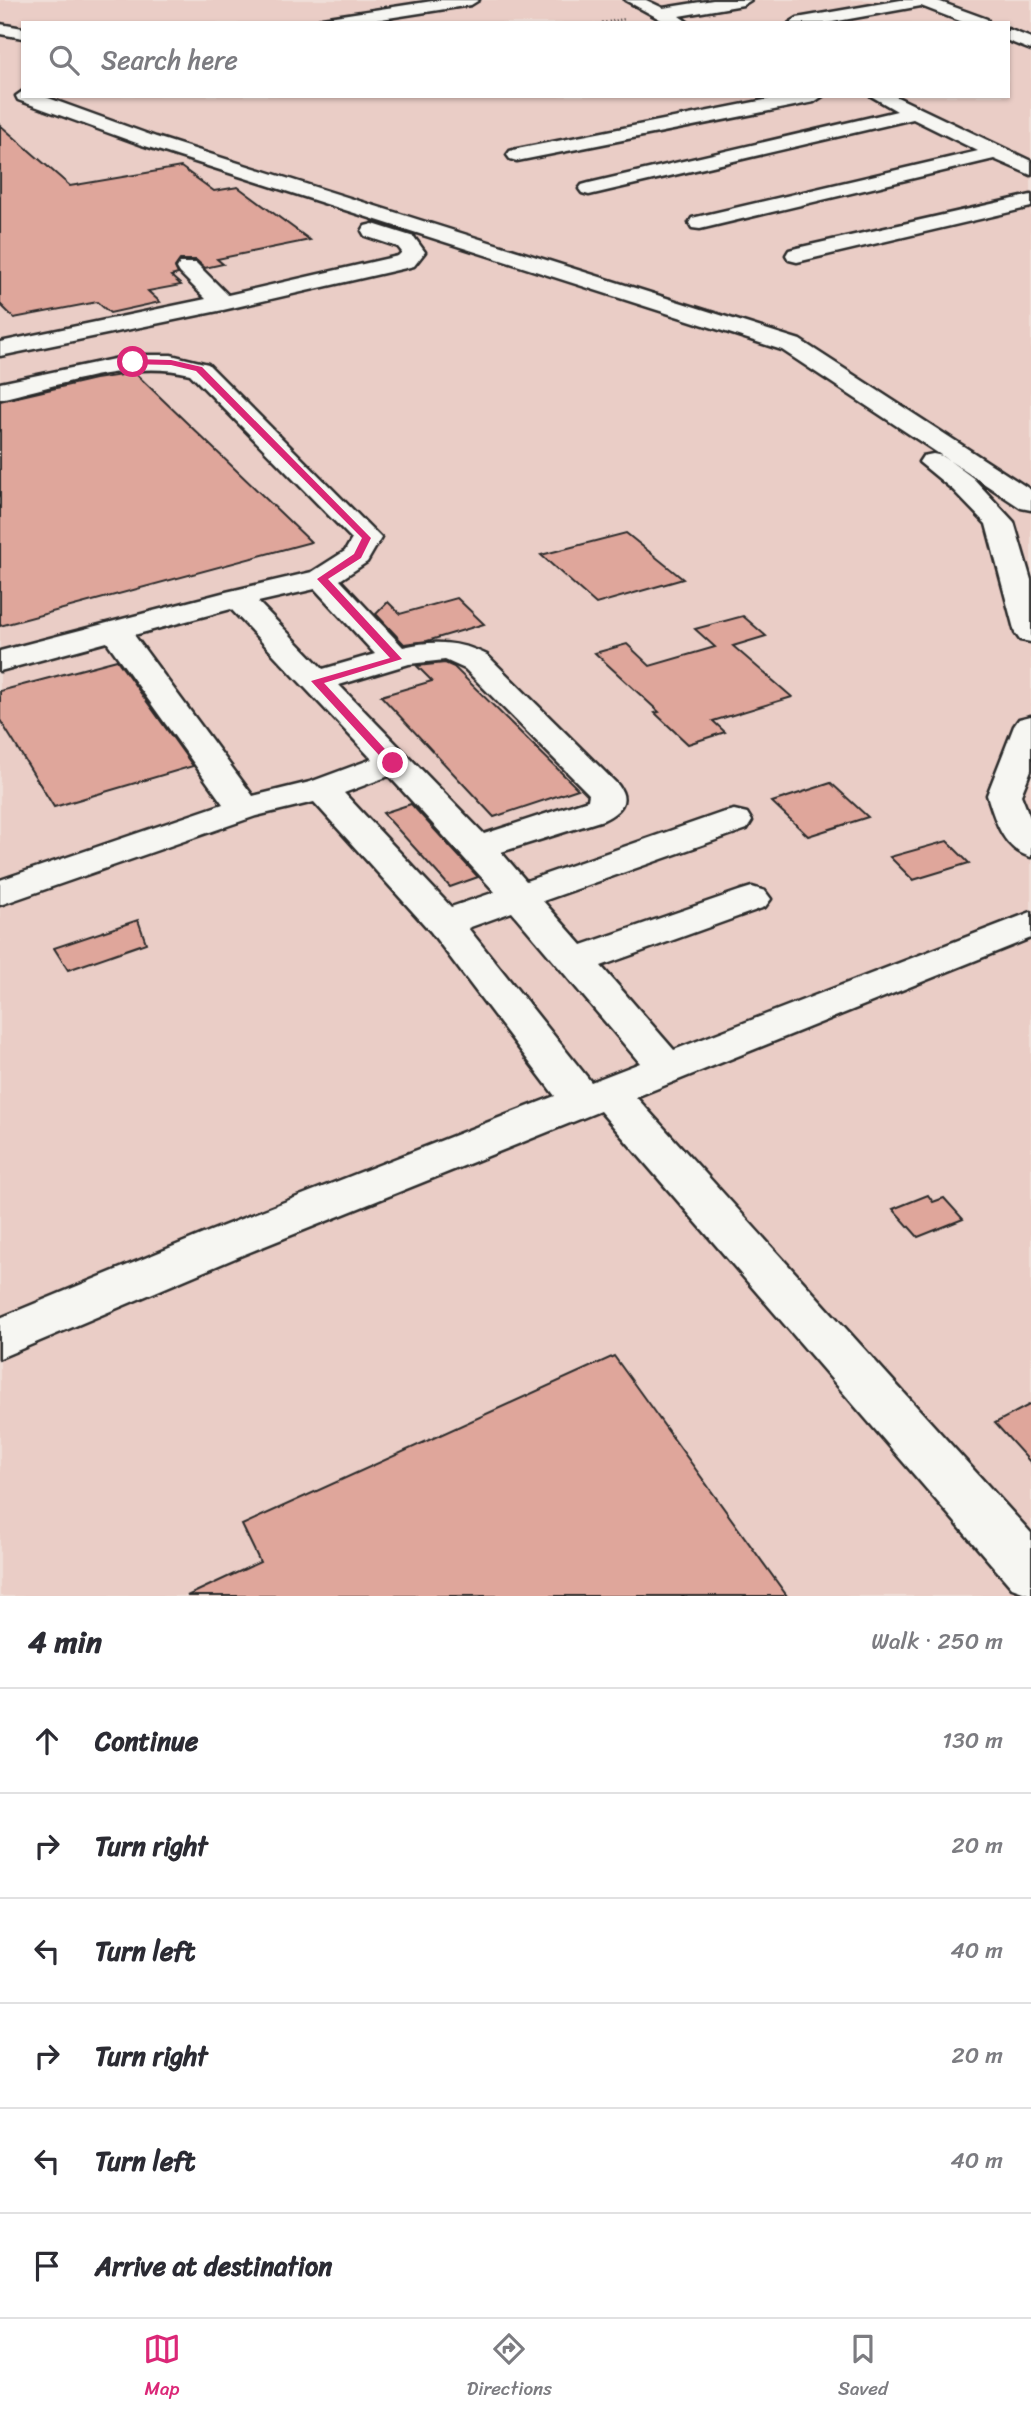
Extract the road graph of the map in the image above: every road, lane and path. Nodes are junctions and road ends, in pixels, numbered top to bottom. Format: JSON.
{"nodes":[{"id":1,"x":471,"y":0,"type":"edge"},
{"id":2,"x":633,"y":0,"type":"edge"},
{"id":3,"x":743,"y":0,"type":"edge"},
{"id":4,"x":921,"y":0,"type":"edge"},
{"id":5,"x":664,"y":13,"type":"junction"},
{"id":6,"x":335,"y":21,"type":"edge"},
{"id":7,"x":678,"y":21,"type":"edge"},
{"id":8,"x":808,"y":21,"type":"edge"},
{"id":9,"x":976,"y":21,"type":"edge"},
{"id":10,"x":0,"y":29,"type":"edge"},
{"id":11,"x":21,"y":33,"type":"edge"},
{"id":12,"x":1010,"y":35,"type":"edge"},
{"id":13,"x":1031,"y":45,"type":"edge"},
{"id":14,"x":31,"y":98,"type":"edge"},
{"id":15,"x":804,"y":98,"type":"edge"},
{"id":16,"x":884,"y":98,"type":"edge"},
{"id":17,"x":915,"y":113,"type":"junction"},
{"id":18,"x":997,"y":152,"type":"junction"},
{"id":19,"x":517,"y":155,"type":"dead end"},
{"id":20,"x":1031,"y":169,"type":"edge"},
{"id":21,"x":589,"y":189,"type":"dead end"},
{"id":22,"x":1031,"y":201,"type":"edge"},
{"id":23,"x":300,"y":205,"type":"dead end"},
{"id":24,"x":700,"y":223,"type":"dead end"},
{"id":25,"x":797,"y":255,"type":"dead end"},
{"id":26,"x":188,"y":268,"type":"dead end"},
{"id":27,"x":223,"y":303,"type":"junction"},
{"id":28,"x":0,"y":349,"type":"edge"},
{"id":29,"x":788,"y":372,"type":"dead end"},
{"id":30,"x":0,"y":391,"type":"edge"},
{"id":31,"x":1031,"y":502,"type":"edge"},
{"id":32,"x":322,"y":579,"type":"junction"},
{"id":33,"x":237,"y":598,"type":"junction"},
{"id":34,"x":114,"y":630,"type":"junction"},
{"id":35,"x":1031,"y":634,"type":"edge"},
{"id":36,"x":397,"y":659,"type":"junction"},
{"id":37,"x":0,"y":661,"type":"edge"},
{"id":38,"x":317,"y":681,"type":"junction"},
{"id":39,"x":1031,"y":726,"type":"edge"},
{"id":40,"x":393,"y":763,"type":"junction"},
{"id":41,"x":322,"y":789,"type":"junction"},
{"id":42,"x":244,"y":809,"type":"junction"},
{"id":43,"x":734,"y":821,"type":"dead end"},
{"id":44,"x":1031,"y":846,"type":"edge"},
{"id":45,"x":477,"y":848,"type":"junction"},
{"id":46,"x":0,"y":893,"type":"edge"},
{"id":47,"x":519,"y":898,"type":"junction"},
{"id":48,"x":752,"y":899,"type":"dead end"},
{"id":49,"x":444,"y":923,"type":"junction"},
{"id":50,"x":1031,"y":924,"type":"edge"},
{"id":51,"x":574,"y":962,"type":"junction"},
{"id":52,"x":666,"y":1067,"type":"junction"},
{"id":53,"x":595,"y":1097,"type":"junction"},
{"id":54,"x":0,"y":1339,"type":"edge"},
{"id":55,"x":1031,"y":1571,"type":"edge"}],
"edges":[{"from":1,"to":6,"type":"street"},
{"from":2,"to":5,"type":"street"},
{"from":3,"to":5,"type":"street"},
{"from":4,"to":8,"type":"street"},
{"from":4,"to":9,"type":"street"},
{"from":5,"to":7,"type":"street"},
{"from":10,"to":11,"type":"street"},
{"from":12,"to":13,"type":"street"},
{"from":14,"to":31,"type":"street"},
{"from":15,"to":19,"type":"street"},
{"from":16,"to":17,"type":"street"},
{"from":17,"to":18,"type":"street"},
{"from":17,"to":21,"type":"street"},
{"from":18,"to":20,"type":"street"},
{"from":18,"to":24,"type":"street"},
{"from":22,"to":25,"type":"street"},
{"from":23,"to":27,"type":"street"},
{"from":26,"to":27,"type":"street"},
{"from":27,"to":28,"type":"street"},
{"from":29,"to":35,"type":"street"},
{"from":30,"to":32,"type":"street"},
{"from":32,"to":33,"type":"street"},
{"from":32,"to":36,"type":"street"},
{"from":33,"to":34,"type":"street"},
{"from":33,"to":38,"type":"street"},
{"from":34,"to":37,"type":"street"},
{"from":34,"to":42,"type":"street"},
{"from":36,"to":38,"type":"street"},
{"from":36,"to":45,"type":"street"},
{"from":38,"to":40,"type":"street"},
{"from":39,"to":44,"type":"street"},
{"from":40,"to":41,"type":"street"},
{"from":40,"to":45,"type":"street"},
{"from":41,"to":42,"type":"street"},
{"from":41,"to":49,"type":"street"},
{"from":42,"to":46,"type":"street"},
{"from":43,"to":47,"type":"street"},
{"from":45,"to":47,"type":"street"},
{"from":47,"to":49,"type":"street"},
{"from":47,"to":51,"type":"street"},
{"from":48,"to":51,"type":"street"},
{"from":49,"to":53,"type":"street"},
{"from":50,"to":52,"type":"street"},
{"from":51,"to":52,"type":"street"},
{"from":52,"to":53,"type":"street"},
{"from":53,"to":54,"type":"street"},
{"from":53,"to":55,"type":"street"}]}
